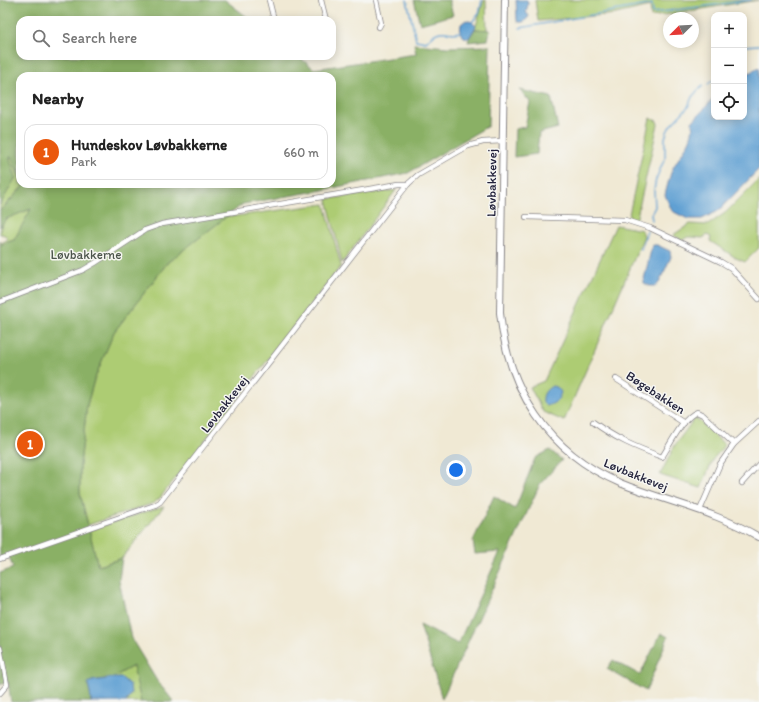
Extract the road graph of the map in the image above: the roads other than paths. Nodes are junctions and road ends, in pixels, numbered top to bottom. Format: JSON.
{"nodes":[{"id":1,"x":269,"y":0,"type":"edge"},
{"id":2,"x":321,"y":0,"type":"edge"},
{"id":3,"x":376,"y":0,"type":"edge"},
{"id":4,"x":505,"y":0,"type":"edge"},
{"id":5,"x":273,"y":16,"type":"edge"},
{"id":6,"x":325,"y":16,"type":"edge"},
{"id":7,"x":379,"y":27,"type":"dead end"},
{"id":8,"x":503,"y":141,"type":"junction"},
{"id":9,"x":408,"y":184,"type":"junction"},
{"id":10,"x":526,"y":217,"type":"dead end"},
{"id":11,"x":759,"y":299,"type":"edge"},
{"id":12,"x":0,"y":302,"type":"edge"},
{"id":13,"x":616,"y":379,"type":"dead end"},
{"id":14,"x":593,"y":422,"type":"dead end"},
{"id":15,"x":684,"y":423,"type":"junction"},
{"id":16,"x":758,"y":424,"type":"edge"},
{"id":17,"x":734,"y":444,"type":"junction"},
{"id":18,"x":759,"y":464,"type":"edge"},
{"id":19,"x":742,"y":483,"type":"dead end"},
{"id":20,"x":700,"y":510,"type":"junction"},
{"id":21,"x":759,"y":537,"type":"edge"},
{"id":22,"x":0,"y":559,"type":"edge"},
{"id":23,"x":0,"y":648,"type":"edge"},
{"id":24,"x":0,"y":693,"type":"edge"}],
"edges":[{"from":1,"to":5,"type":"street"},
{"from":2,"to":6,"type":"street"},
{"from":3,"to":7,"type":"street"},
{"from":4,"to":8,"type":"street","name":"Løvbakkevej"},
{"from":8,"to":9,"type":"street","name":"Løvbakkevej"},
{"from":8,"to":20,"type":"street","name":"Løvbakkevej"},
{"from":9,"to":12,"type":"street"},
{"from":9,"to":22,"type":"street","name":"Løvbakkevej"},
{"from":10,"to":11,"type":"street"},
{"from":13,"to":15,"type":"street","name":"Bøgebakken"},
{"from":14,"to":15,"type":"street","name":"Bøgebakken"},
{"from":15,"to":17,"type":"street","name":"Bøgebakken"},
{"from":16,"to":17,"type":"street"},
{"from":17,"to":20,"type":"street"},
{"from":18,"to":19,"type":"street"},
{"from":20,"to":21,"type":"street","name":"Løvbakkevej"},
{"from":23,"to":24,"type":"street"}]}
